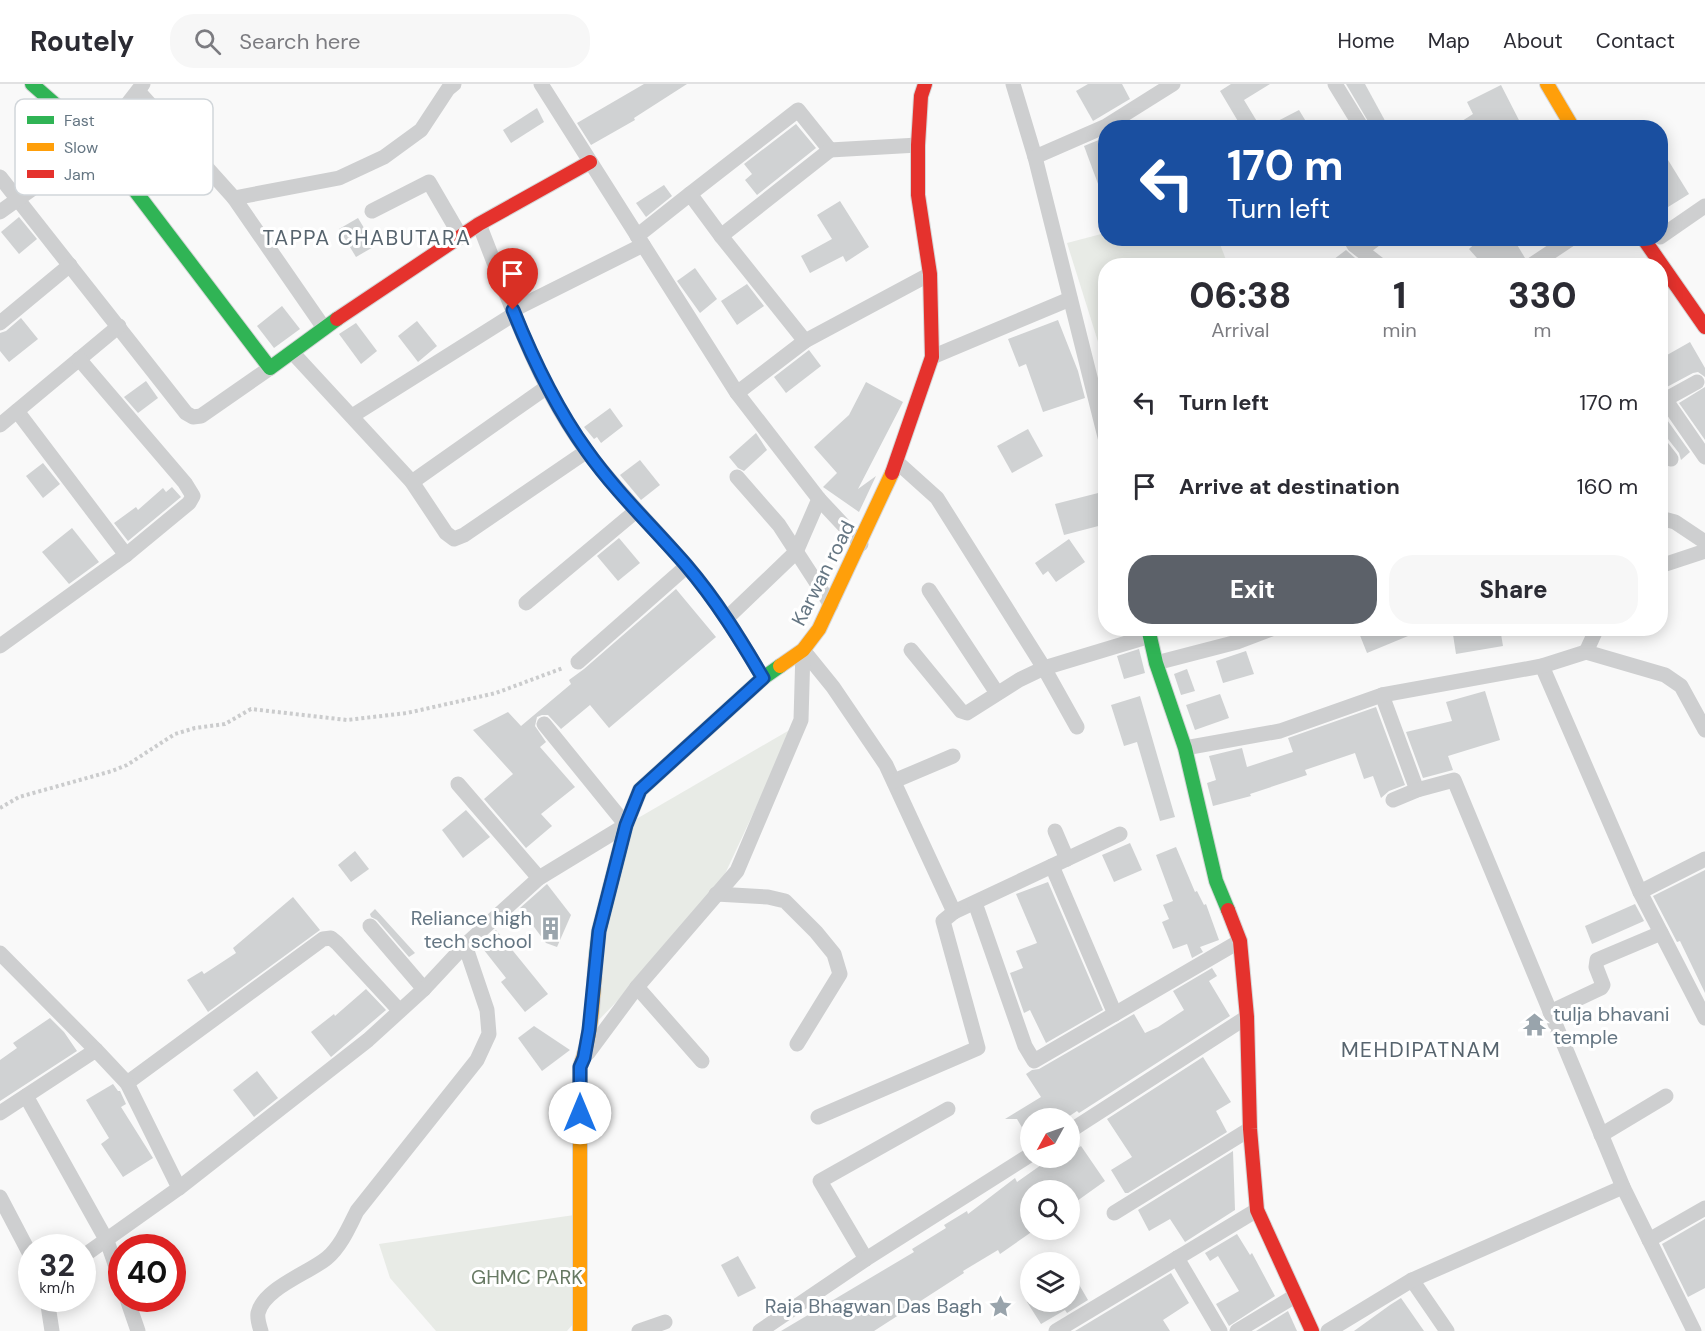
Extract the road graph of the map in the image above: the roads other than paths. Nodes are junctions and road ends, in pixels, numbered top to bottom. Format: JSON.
{"nodes":[{"id":1,"x":32,"y":84,"type":"edge"},
{"id":2,"x":454,"y":84,"type":"edge"},
{"id":3,"x":541,"y":84,"type":"edge"},
{"id":4,"x":925,"y":84,"type":"edge"},
{"id":5,"x":1013,"y":84,"type":"edge"},
{"id":6,"x":1173,"y":84,"type":"edge"},
{"id":7,"x":1335,"y":84,"type":"edge"},
{"id":8,"x":1546,"y":84,"type":"edge"},
{"id":9,"x":49,"y":99,"type":"edge"},
{"id":10,"x":1116,"y":120,"type":"edge"},
{"id":11,"x":1357,"y":120,"type":"edge"},
{"id":12,"x":1568,"y":120,"type":"edge"},
{"id":13,"x":1098,"y":129,"type":"edge"},
{"id":14,"x":918,"y":145,"type":"junction"},
{"id":15,"x":830,"y":150,"type":"junction"},
{"id":16,"x":1035,"y":157,"type":"junction"},
{"id":17,"x":590,"y":162,"type":"junction"},
{"id":18,"x":213,"y":173,"type":"edge"},
{"id":19,"x":0,"y":177,"type":"edge"},
{"id":20,"x":690,"y":194,"type":"junction"},
{"id":21,"x":22,"y":195,"type":"edge"},
{"id":22,"x":138,"y":195,"type":"edge"},
{"id":23,"x":234,"y":198,"type":"junction"},
{"id":24,"x":16,"y":199,"type":"junction"},
{"id":25,"x":1705,"y":206,"type":"edge"},
{"id":26,"x":372,"y":211,"type":"dead end"},
{"id":27,"x":0,"y":212,"type":"edge"},
{"id":28,"x":479,"y":224,"type":"junction"},
{"id":29,"x":1668,"y":230,"type":"edge"},
{"id":30,"x":721,"y":236,"type":"junction"},
{"id":31,"x":461,"y":237,"type":"junction"},
{"id":32,"x":640,"y":240,"type":"junction"},
{"id":33,"x":1357,"y":246,"type":"edge"},
{"id":34,"x":1366,"y":246,"type":"edge"},
{"id":35,"x":1560,"y":246,"type":"edge"},
{"id":36,"x":1361,"y":250,"type":"junction"},
{"id":37,"x":1371,"y":258,"type":"edge"},
{"id":38,"x":1542,"y":258,"type":"edge"},
{"id":39,"x":70,"y":265,"type":"junction"},
{"id":40,"x":1668,"y":265,"type":"edge"},
{"id":41,"x":930,"y":274,"type":"junction"},
{"id":42,"x":1070,"y":299,"type":"junction"},
{"id":43,"x":513,"y":312,"type":"junction"},
{"id":44,"x":0,"y":323,"type":"edge"},
{"id":45,"x":119,"y":326,"type":"junction"},
{"id":46,"x":1705,"y":327,"type":"edge"},
{"id":47,"x":324,"y":328,"type":"junction"},
{"id":48,"x":805,"y":341,"type":"junction"},
{"id":49,"x":292,"y":352,"type":"junction"},
{"id":50,"x":932,"y":357,"type":"junction"},
{"id":51,"x":79,"y":359,"type":"junction"},
{"id":52,"x":270,"y":368,"type":"junction"},
{"id":53,"x":1697,"y":382,"type":"dead end"},
{"id":54,"x":547,"y":387,"type":"junction"},
{"id":55,"x":737,"y":393,"type":"junction"},
{"id":56,"x":1668,"y":396,"type":"edge"},
{"id":57,"x":1668,"y":406,"type":"edge"},
{"id":58,"x":1098,"y":409,"type":"edge"},
{"id":59,"x":17,"y":411,"type":"junction"},
{"id":60,"x":352,"y":416,"type":"junction"},
{"id":61,"x":0,"y":425,"type":"edge"},
{"id":62,"x":587,"y":452,"type":"junction"},
{"id":63,"x":1668,"y":455,"type":"edge"},
{"id":64,"x":1705,"y":457,"type":"edge"},
{"id":65,"x":1671,"y":459,"type":"dead end"},
{"id":66,"x":897,"y":462,"type":"junction"},
{"id":67,"x":737,"y":477,"type":"dead end"},
{"id":68,"x":412,"y":482,"type":"junction"},
{"id":69,"x":819,"y":499,"type":"junction"},
{"id":70,"x":636,"y":511,"type":"junction"},
{"id":71,"x":1668,"y":520,"type":"edge"},
{"id":72,"x":1705,"y":542,"type":"edge"},
{"id":73,"x":861,"y":544,"type":"junction"},
{"id":74,"x":1705,"y":551,"type":"edge"},
{"id":75,"x":796,"y":552,"type":"junction"},
{"id":76,"x":126,"y":555,"type":"junction"},
{"id":77,"x":1668,"y":563,"type":"edge"},
{"id":78,"x":687,"y":566,"type":"junction"},
{"id":79,"x":929,"y":590,"type":"dead end"},
{"id":80,"x":526,"y":603,"type":"dead end"},
{"id":81,"x":831,"y":605,"type":"junction"},
{"id":82,"x":727,"y":618,"type":"junction"},
{"id":83,"x":1137,"y":636,"type":"edge"},
{"id":84,"x":1150,"y":636,"type":"edge"},
{"id":85,"x":1253,"y":636,"type":"edge"},
{"id":86,"x":1593,"y":636,"type":"edge"},
{"id":87,"x":2,"y":642,"type":"edge"},
{"id":88,"x":803,"y":650,"type":"junction"},
{"id":89,"x":911,"y":650,"type":"dead end"},
{"id":90,"x":1586,"y":652,"type":"junction"},
{"id":91,"x":578,"y":662,"type":"road end"},
{"id":92,"x":1156,"y":663,"type":"junction"},
{"id":93,"x":1542,"y":666,"type":"junction"},
{"id":94,"x":1044,"y":668,"type":"junction"},
{"id":95,"x":763,"y":678,"type":"junction"},
{"id":96,"x":997,"y":693,"type":"junction"},
{"id":97,"x":1382,"y":694,"type":"junction"},
{"id":98,"x":544,"y":724,"type":"dead end"},
{"id":99,"x":1077,"y":727,"type":"dead end"},
{"id":100,"x":1705,"y":730,"type":"edge"},
{"id":101,"x":1185,"y":748,"type":"junction"},
{"id":102,"x":953,"y":756,"type":"dead end"},
{"id":103,"x":894,"y":781,"type":"junction"},
{"id":104,"x":458,"y":784,"type":"dead end"},
{"id":105,"x":1417,"y":790,"type":"junction"},
{"id":106,"x":1393,"y":800,"type":"dead end"},
{"id":107,"x":626,"y":825,"type":"junction"},
{"id":108,"x":1055,"y":831,"type":"dead end"},
{"id":109,"x":1120,"y":834,"type":"dead end"},
{"id":110,"x":1067,"y":859,"type":"junction"},
{"id":111,"x":1705,"y":859,"type":"edge"},
{"id":112,"x":1052,"y":866,"type":"junction"},
{"id":113,"x":539,"y":878,"type":"junction"},
{"id":114,"x":1640,"y":892,"type":"junction"},
{"id":115,"x":716,"y":894,"type":"junction"},
{"id":116,"x":975,"y":903,"type":"junction"},
{"id":117,"x":954,"y":912,"type":"junction"},
{"id":118,"x":370,"y":926,"type":"dead end"},
{"id":119,"x":1660,"y":933,"type":"junction"},
{"id":120,"x":1240,"y":941,"type":"junction"},
{"id":121,"x":465,"y":945,"type":"junction"},
{"id":122,"x":0,"y":953,"type":"edge"},
{"id":123,"x":637,"y":987,"type":"junction"},
{"id":124,"x":424,"y":989,"type":"junction"},
{"id":125,"x":399,"y":1010,"type":"junction"},
{"id":126,"x":1550,"y":1012,"type":"junction"},
{"id":127,"x":1703,"y":1012,"type":"edge"},
{"id":128,"x":1115,"y":1014,"type":"junction"},
{"id":129,"x":1247,"y":1017,"type":"junction"},
{"id":130,"x":797,"y":1044,"type":"dead end"},
{"id":131,"x":96,"y":1050,"type":"junction"},
{"id":132,"x":584,"y":1058,"type":"junction"},
{"id":133,"x":702,"y":1061,"type":"dead end"},
{"id":134,"x":126,"y":1083,"type":"junction"},
{"id":135,"x":26,"y":1096,"type":"junction"},
{"id":136,"x":1666,"y":1096,"type":"dead end"},
{"id":137,"x":948,"y":1109,"type":"dead end"},
{"id":138,"x":0,"y":1113,"type":"edge"},
{"id":139,"x":818,"y":1117,"type":"dead end"},
{"id":140,"x":1080,"y":1125,"type":"edge"},
{"id":141,"x":1250,"y":1129,"type":"junction"},
{"id":142,"x":1601,"y":1135,"type":"junction"},
{"id":143,"x":1020,"y":1161,"type":"edge"},
{"id":144,"x":1623,"y":1187,"type":"junction"},
{"id":145,"x":179,"y":1188,"type":"junction"},
{"id":146,"x":0,"y":1197,"type":"edge"},
{"id":147,"x":1705,"y":1208,"type":"edge"},
{"id":148,"x":1257,"y":1210,"type":"junction"},
{"id":149,"x":1114,"y":1213,"type":"dead end"},
{"id":150,"x":19,"y":1234,"type":"edge"},
{"id":151,"x":1649,"y":1240,"type":"junction"},
{"id":152,"x":107,"y":1241,"type":"junction"},
{"id":153,"x":108,"y":1244,"type":"edge"},
{"id":154,"x":96,"y":1248,"type":"edge"},
{"id":155,"x":1177,"y":1258,"type":"junction"},
{"id":156,"x":867,"y":1259,"type":"junction"},
{"id":157,"x":1412,"y":1280,"type":"junction"},
{"id":158,"x":1295,"y":1296,"type":"junction"},
{"id":159,"x":49,"y":1312,"type":"edge"},
{"id":160,"x":131,"y":1312,"type":"edge"},
{"id":161,"x":665,"y":1322,"type":"dead end"},
{"id":162,"x":1064,"y":1329,"type":"edge"},
{"id":163,"x":52,"y":1331,"type":"edge"},
{"id":164,"x":138,"y":1331,"type":"edge"},
{"id":165,"x":261,"y":1331,"type":"edge"},
{"id":166,"x":580,"y":1331,"type":"edge"},
{"id":167,"x":639,"y":1331,"type":"edge"},
{"id":168,"x":760,"y":1331,"type":"edge"},
{"id":169,"x":1220,"y":1331,"type":"edge"},
{"id":170,"x":1237,"y":1331,"type":"edge"},
{"id":171,"x":1312,"y":1331,"type":"edge"},
{"id":172,"x":1328,"y":1331,"type":"edge"},
{"id":173,"x":1447,"y":1331,"type":"edge"},
{"id":174,"x":1694,"y":1331,"type":"edge"}],
"edges":[{"from":1,"to":9,"type":"street"},
{"from":2,"to":23,"type":"street"},
{"from":3,"to":17,"type":"street"},
{"from":4,"to":14,"type":"street","name":"Karwan road"},
{"from":5,"to":16,"type":"street"},
{"from":6,"to":10,"type":"street"},
{"from":7,"to":11,"type":"street"},
{"from":8,"to":12,"type":"street"},
{"from":13,"to":16,"type":"street"},
{"from":14,"to":15,"type":"street"},
{"from":14,"to":41,"type":"street","name":"Karwan road"},
{"from":15,"to":20,"type":"street"},
{"from":15,"to":30,"type":"street"},
{"from":16,"to":42,"type":"street"},
{"from":17,"to":28,"type":"street"},
{"from":17,"to":32,"type":"street"},
{"from":18,"to":23,"type":"street"},
{"from":19,"to":24,"type":"street"},
{"from":20,"to":30,"type":"street"},
{"from":20,"to":32,"type":"street"},
{"from":21,"to":24,"type":"street"},
{"from":22,"to":52,"type":"street"},
{"from":23,"to":47,"type":"street"},
{"from":24,"to":27,"type":"street"},
{"from":24,"to":39,"type":"street"},
{"from":25,"to":29,"type":"street"},
{"from":26,"to":31,"type":"street"},
{"from":28,"to":31,"type":"street"},
{"from":28,"to":43,"type":"street"},
{"from":30,"to":48,"type":"street"},
{"from":31,"to":47,"type":"street"},
{"from":32,"to":43,"type":"street"},
{"from":32,"to":55,"type":"street"},
{"from":33,"to":36,"type":"street"},
{"from":34,"to":36,"type":"street"},
{"from":35,"to":38,"type":"street"},
{"from":36,"to":37,"type":"street"},
{"from":39,"to":44,"type":"street"},
{"from":39,"to":45,"type":"street"},
{"from":40,"to":46,"type":"street"},
{"from":41,"to":48,"type":"street"},
{"from":41,"to":50,"type":"street","name":"Karwan road"},
{"from":42,"to":50,"type":"street"},
{"from":42,"to":58,"type":"street"},
{"from":43,"to":54,"type":"street"},
{"from":43,"to":60,"type":"street"},
{"from":45,"to":51,"type":"street"},
{"from":45,"to":52,"type":"street"},
{"from":47,"to":49,"type":"street"},
{"from":48,"to":55,"type":"street"},
{"from":49,"to":52,"type":"street"},
{"from":49,"to":60,"type":"street"},
{"from":50,"to":66,"type":"street","name":"Karwan road"},
{"from":51,"to":59,"type":"street"},
{"from":51,"to":76,"type":"street"},
{"from":53,"to":56,"type":"street"},
{"from":54,"to":62,"type":"street"},
{"from":54,"to":68,"type":"street"},
{"from":55,"to":69,"type":"street"},
{"from":57,"to":64,"type":"street"},
{"from":59,"to":61,"type":"street"},
{"from":59,"to":76,"type":"street"},
{"from":60,"to":68,"type":"street"},
{"from":62,"to":68,"type":"street"},
{"from":62,"to":70,"type":"street"},
{"from":63,"to":65,"type":"street"},
{"from":66,"to":73,"type":"street","name":"Karwan road"},
{"from":66,"to":94,"type":"street"},
{"from":67,"to":75,"type":"street"},
{"from":69,"to":73,"type":"street"},
{"from":69,"to":75,"type":"street"},
{"from":70,"to":78,"type":"street"},
{"from":70,"to":80,"type":"street"},
{"from":71,"to":72,"type":"street"},
{"from":73,"to":81,"type":"street","name":"Karwan road"},
{"from":74,"to":77,"type":"street"},
{"from":75,"to":81,"type":"street"},
{"from":75,"to":82,"type":"street"},
{"from":76,"to":87,"type":"street"},
{"from":78,"to":82,"type":"street"},
{"from":78,"to":91,"type":"street"},
{"from":79,"to":96,"type":"street"},
{"from":81,"to":88,"type":"street","name":"Karwan road"},
{"from":82,"to":95,"type":"street"},
{"from":83,"to":94,"type":"street"},
{"from":84,"to":92,"type":"street"},
{"from":85,"to":92,"type":"street"},
{"from":86,"to":90,"type":"street"},
{"from":88,"to":95,"type":"street","name":"Karwan road"},
{"from":88,"to":103,"type":"street"},
{"from":88,"to":115,"type":"street"},
{"from":89,"to":96,"type":"street"},
{"from":90,"to":93,"type":"street"},
{"from":90,"to":100,"type":"street"},
{"from":92,"to":101,"type":"street"},
{"from":93,"to":97,"type":"street"},
{"from":93,"to":114,"type":"street"},
{"from":94,"to":96,"type":"street"},
{"from":94,"to":99,"type":"street"},
{"from":95,"to":107,"type":"street","name":"Karwan road"},
{"from":97,"to":101,"type":"street"},
{"from":97,"to":105,"type":"street"},
{"from":98,"to":107,"type":"street"},
{"from":101,"to":120,"type":"street"},
{"from":102,"to":103,"type":"street"},
{"from":103,"to":117,"type":"street"},
{"from":104,"to":113,"type":"street"},
{"from":105,"to":106,"type":"street"},
{"from":105,"to":126,"type":"street"},
{"from":107,"to":113,"type":"street"},
{"from":107,"to":132,"type":"street","name":"Karwan road"},
{"from":108,"to":110,"type":"street"},
{"from":109,"to":110,"type":"street"},
{"from":110,"to":112,"type":"street"},
{"from":111,"to":114,"type":"street"},
{"from":112,"to":116,"type":"street"},
{"from":112,"to":128,"type":"street"},
{"from":113,"to":121,"type":"street"},
{"from":114,"to":119,"type":"street"},
{"from":115,"to":123,"type":"street"},
{"from":115,"to":130,"type":"street"},
{"from":116,"to":117,"type":"street"},
{"from":116,"to":128,"type":"street"},
{"from":117,"to":139,"type":"street"},
{"from":118,"to":124,"type":"street"},
{"from":119,"to":126,"type":"street"},
{"from":119,"to":127,"type":"street"},
{"from":120,"to":128,"type":"street"},
{"from":120,"to":129,"type":"street"},
{"from":121,"to":124,"type":"street"},
{"from":121,"to":165,"type":"street"},
{"from":122,"to":131,"type":"street"},
{"from":123,"to":132,"type":"street"},
{"from":123,"to":133,"type":"street"},
{"from":124,"to":125,"type":"street"},
{"from":125,"to":134,"type":"street"},
{"from":125,"to":145,"type":"street"},
{"from":126,"to":142,"type":"street"},
{"from":129,"to":140,"type":"street"},
{"from":129,"to":141,"type":"street"},
{"from":131,"to":134,"type":"street"},
{"from":131,"to":135,"type":"street"},
{"from":132,"to":166,"type":"street","name":"Karwan road"},
{"from":134,"to":145,"type":"street"},
{"from":135,"to":138,"type":"street"},
{"from":135,"to":152,"type":"street"},
{"from":136,"to":142,"type":"street"},
{"from":137,"to":156,"type":"street"},
{"from":141,"to":148,"type":"street"},
{"from":141,"to":149,"type":"street"},
{"from":142,"to":144,"type":"street"},
{"from":143,"to":156,"type":"street"},
{"from":144,"to":151,"type":"street"},
{"from":144,"to":157,"type":"street"},
{"from":145,"to":152,"type":"street"},
{"from":146,"to":150,"type":"street"},
{"from":147,"to":151,"type":"street"},
{"from":148,"to":155,"type":"street"},
{"from":148,"to":158,"type":"street"},
{"from":151,"to":174,"type":"street"},
{"from":152,"to":153,"type":"street"},
{"from":152,"to":154,"type":"street"},
{"from":155,"to":162,"type":"street"},
{"from":155,"to":169,"type":"street"},
{"from":156,"to":168,"type":"street"},
{"from":157,"to":172,"type":"street"},
{"from":157,"to":173,"type":"street"},
{"from":158,"to":170,"type":"street"},
{"from":158,"to":171,"type":"street"},
{"from":159,"to":163,"type":"street"},
{"from":160,"to":164,"type":"street"},
{"from":161,"to":167,"type":"street"}]}
